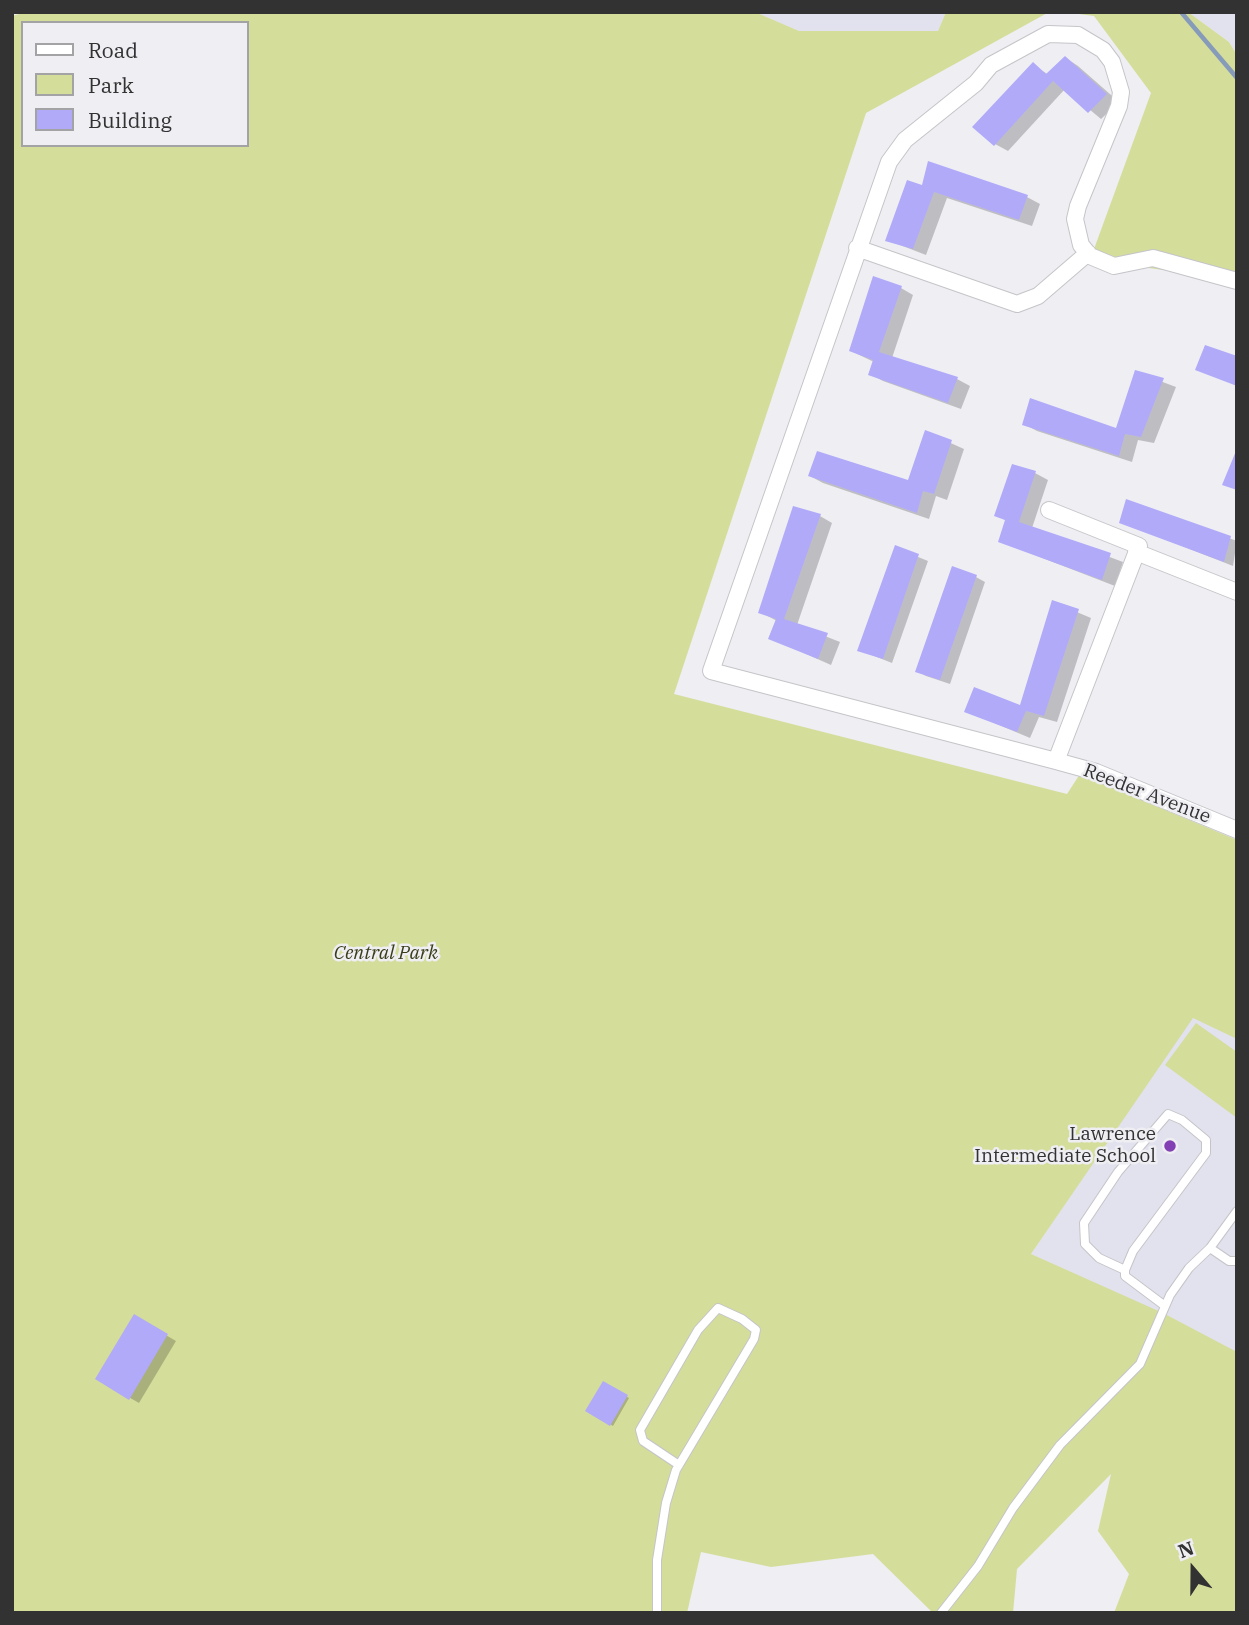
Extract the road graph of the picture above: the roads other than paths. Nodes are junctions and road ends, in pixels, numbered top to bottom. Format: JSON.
{"nodes":[{"id":1,"x":858,"y":248,"type":"junction"},
{"id":2,"x":1088,"y":253,"type":"junction"},
{"id":3,"x":1237,"y":281,"type":"edge"},
{"id":4,"x":1049,"y":510,"type":"dead end"},
{"id":5,"x":1136,"y":552,"type":"junction"},
{"id":6,"x":1237,"y":592,"type":"edge"},
{"id":7,"x":1056,"y":761,"type":"junction"},
{"id":8,"x":1237,"y":830,"type":"edge"},
{"id":9,"x":1237,"y":1211,"type":"edge"},
{"id":10,"x":1210,"y":1248,"type":"junction"},
{"id":11,"x":1237,"y":1261,"type":"edge"},
{"id":12,"x":1125,"y":1270,"type":"junction"},
{"id":13,"x":1165,"y":1306,"type":"junction"},
{"id":14,"x":679,"y":1465,"type":"junction"},
{"id":15,"x":657,"y":1613,"type":"edge"},
{"id":16,"x":941,"y":1613,"type":"edge"}],
"edges":[{"from":1,"to":2,"type":"street"},
{"from":1,"to":2,"type":"street"},
{"from":1,"to":7,"type":"street","name":"Reeder Avenue"},
{"from":2,"to":3,"type":"street"},
{"from":4,"to":5,"type":"street"},
{"from":5,"to":6,"type":"street"},
{"from":5,"to":7,"type":"street"},
{"from":7,"to":8,"type":"street","name":"Reeder Avenue"},
{"from":9,"to":10,"type":"lane"},
{"from":10,"to":11,"type":"lane"},
{"from":10,"to":13,"type":"lane"},
{"from":12,"to":12,"type":"lane"},
{"from":12,"to":13,"type":"lane"},
{"from":13,"to":16,"type":"lane"},
{"from":14,"to":14,"type":"lane"},
{"from":14,"to":15,"type":"lane"}]}
